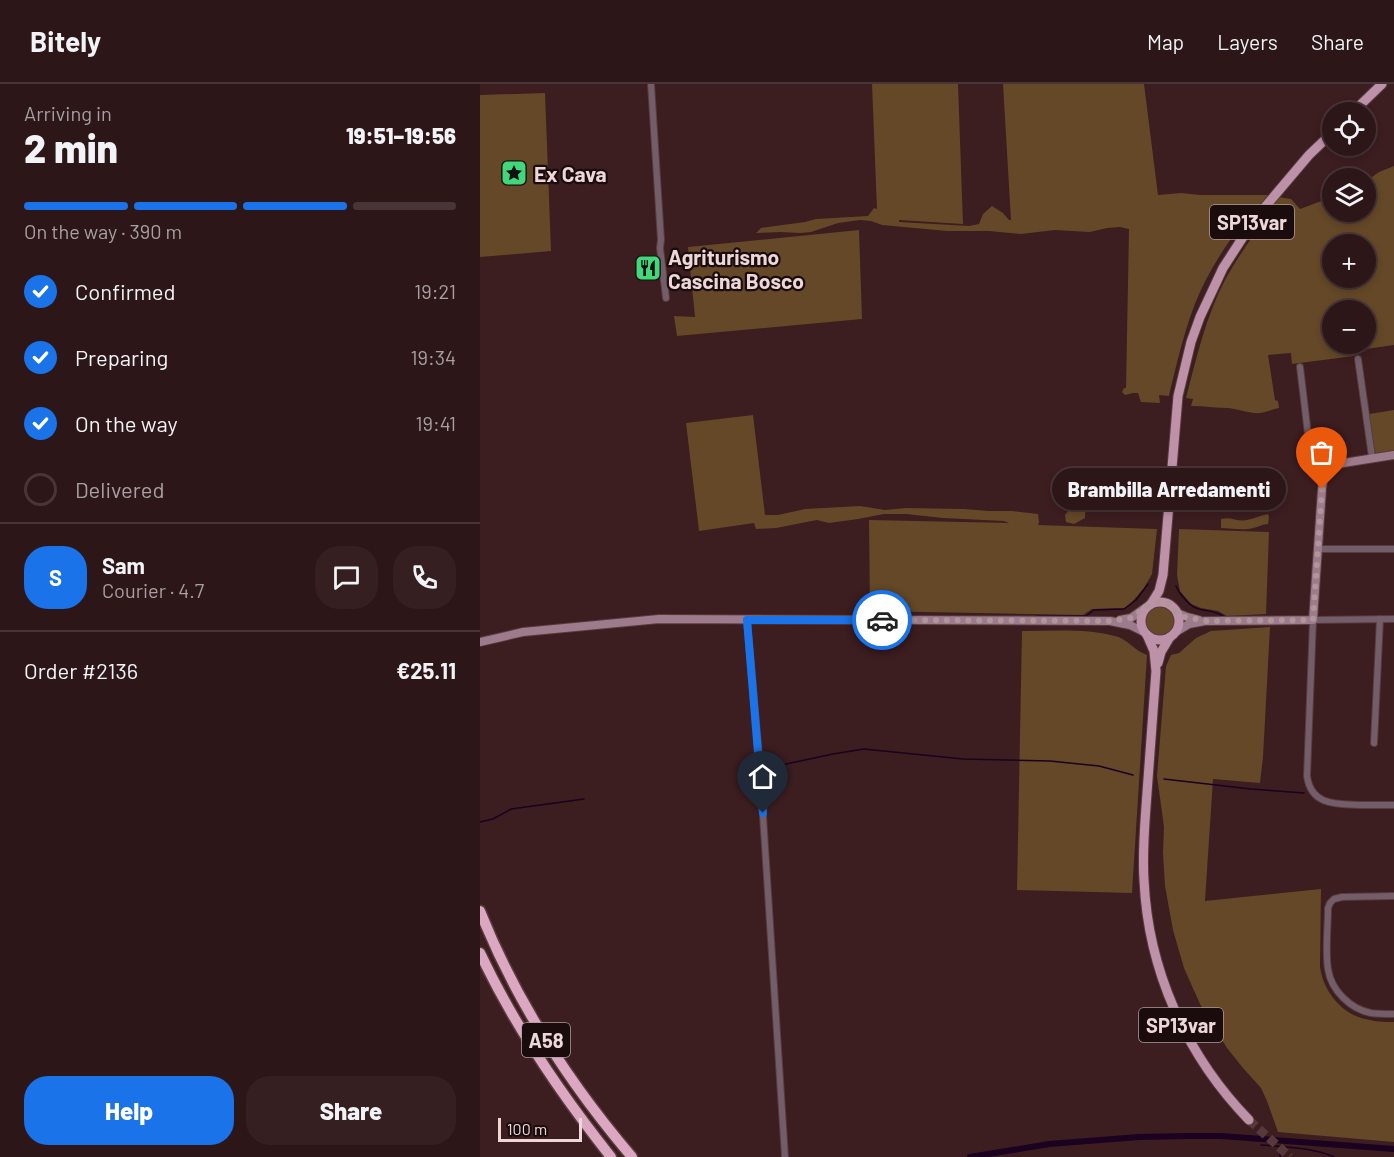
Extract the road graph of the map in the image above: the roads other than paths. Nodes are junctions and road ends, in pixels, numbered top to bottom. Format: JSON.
{"nodes":[{"id":1,"x":651,"y":84,"type":"edge"},
{"id":2,"x":1382,"y":84,"type":"edge"},
{"id":3,"x":1363,"y":102,"type":"edge"},
{"id":4,"x":1322,"y":143,"type":"edge"},
{"id":5,"x":666,"y":298,"type":"dead end"},
{"id":6,"x":1358,"y":359,"type":"dead end"},
{"id":7,"x":1300,"y":367,"type":"dead end"},
{"id":8,"x":1394,"y":455,"type":"edge"},
{"id":9,"x":1372,"y":458,"type":"junction"},
{"id":10,"x":1332,"y":466,"type":"junction"},
{"id":11,"x":1318,"y":549,"type":"junction"},
{"id":12,"x":1394,"y":549,"type":"edge"},
{"id":13,"x":1163,"y":575,"type":"junction"},
{"id":14,"x":1148,"y":606,"type":"junction"},
{"id":15,"x":1175,"y":610,"type":"junction"},
{"id":16,"x":1380,"y":619,"type":"junction"},
{"id":17,"x":1394,"y":619,"type":"edge"},
{"id":18,"x":747,"y":620,"type":"junction"},
{"id":19,"x":1313,"y":620,"type":"junction"},
{"id":20,"x":1110,"y":621,"type":"junction"},
{"id":21,"x":1205,"y":621,"type":"junction"},
{"id":22,"x":1146,"y":633,"type":"junction"},
{"id":23,"x":1172,"y":634,"type":"junction"},
{"id":24,"x":480,"y":642,"type":"edge"},
{"id":25,"x":1156,"y":671,"type":"junction"},
{"id":26,"x":1374,"y":742,"type":"dead end"},
{"id":27,"x":1394,"y":805,"type":"edge"},
{"id":28,"x":1394,"y":896,"type":"edge"},
{"id":29,"x":480,"y":911,"type":"edge"},
{"id":30,"x":480,"y":953,"type":"edge"},
{"id":31,"x":1394,"y":1014,"type":"edge"},
{"id":32,"x":1249,"y":1120,"type":"tunnel mouth"},
{"id":33,"x":611,"y":1157,"type":"edge"},
{"id":34,"x":632,"y":1157,"type":"edge"},
{"id":35,"x":785,"y":1157,"type":"edge"}],
"edges":[{"from":1,"to":5,"type":"street"},
{"from":2,"to":3,"type":"main road"},
{"from":4,"to":13,"type":"main road","number":"SP13var"},
{"from":6,"to":9,"type":"street"},
{"from":7,"to":10,"type":"street"},
{"from":8,"to":9,"type":"main road"},
{"from":9,"to":10,"type":"main road"},
{"from":10,"to":11,"type":"main road"},
{"from":11,"to":12,"type":"street"},
{"from":11,"to":19,"type":"main road"},
{"from":13,"to":14,"type":"main road","number":"SP13var"},
{"from":13,"to":15,"type":"main road","number":"SP13var"},
{"from":14,"to":15,"type":"main road"},
{"from":14,"to":20,"type":"main road"},
{"from":14,"to":22,"type":"main road","number":"SP13var"},
{"from":15,"to":21,"type":"main road"},
{"from":15,"to":23,"type":"main road","number":"SP13var"},
{"from":16,"to":17,"type":"street"},
{"from":16,"to":19,"type":"street"},
{"from":16,"to":26,"type":"street"},
{"from":18,"to":20,"type":"main road"},
{"from":18,"to":24,"type":"main road"},
{"from":18,"to":35,"type":"street"},
{"from":19,"to":21,"type":"main road"},
{"from":19,"to":27,"type":"street"},
{"from":20,"to":22,"type":"main road"},
{"from":21,"to":23,"type":"main road"},
{"from":22,"to":23,"type":"main road"},
{"from":22,"to":25,"type":"main road","number":"SP13var"},
{"from":23,"to":25,"type":"main road","number":"SP13var"},
{"from":25,"to":32,"type":"main road","number":"SP13var"},
{"from":28,"to":31,"type":"street"},
{"from":29,"to":34,"type":"highway","number":"A58"},
{"from":30,"to":33,"type":"highway","number":"A58"}]}
